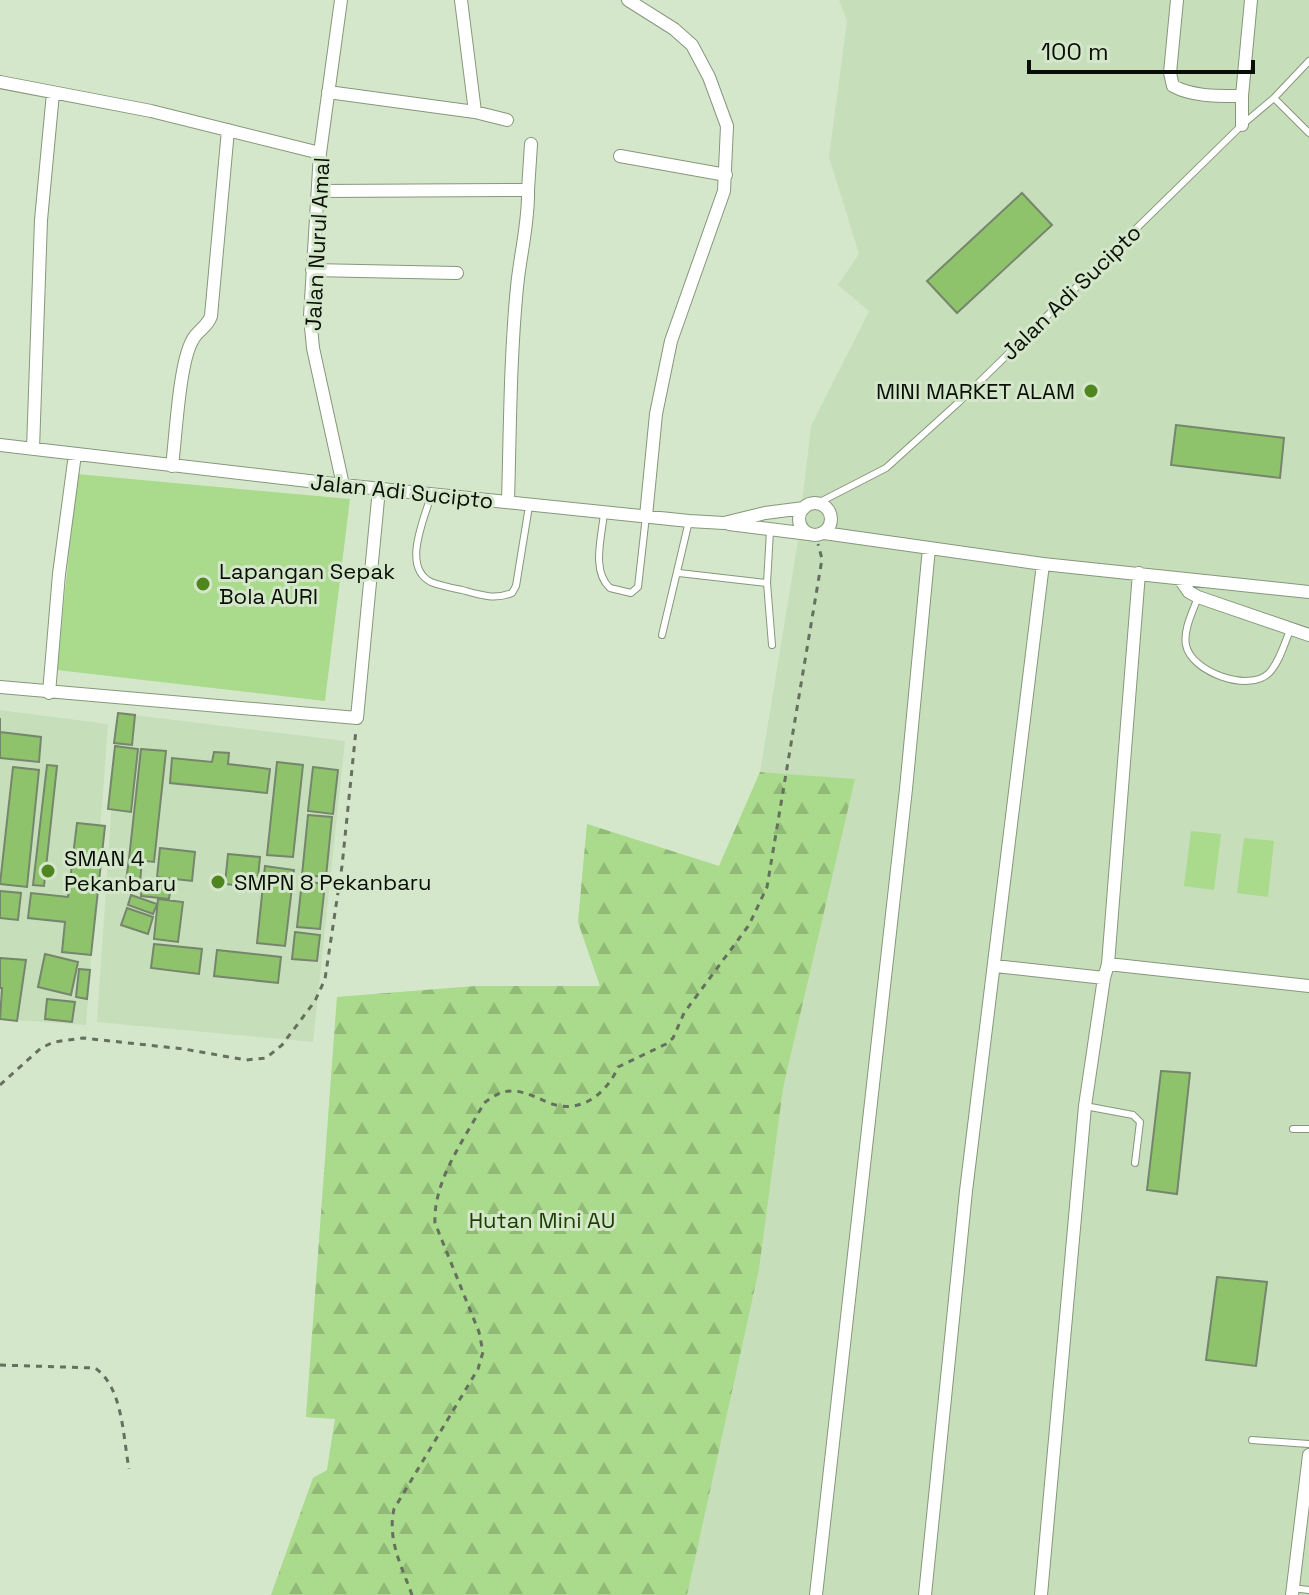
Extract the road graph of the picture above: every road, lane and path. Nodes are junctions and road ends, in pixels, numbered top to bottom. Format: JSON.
{"nodes":[{"id":1,"x":341,"y":0,"type":"edge"},
{"id":2,"x":461,"y":0,"type":"edge"},
{"id":3,"x":628,"y":0,"type":"edge"},
{"id":4,"x":1177,"y":0,"type":"edge"},
{"id":5,"x":1251,"y":0,"type":"edge"},
{"id":6,"x":1309,"y":61,"type":"edge"},
{"id":7,"x":0,"y":82,"type":"edge"},
{"id":8,"x":328,"y":92,"type":"junction"},
{"id":9,"x":53,"y":93,"type":"junction"},
{"id":10,"x":1242,"y":96,"type":"junction"},
{"id":11,"x":1274,"y":98,"type":"junction"},
{"id":12,"x":475,"y":112,"type":"junction"},
{"id":13,"x":507,"y":120,"type":"dead end"},
{"id":14,"x":1242,"y":125,"type":"junction"},
{"id":15,"x":228,"y":130,"type":"junction"},
{"id":16,"x":1309,"y":133,"type":"edge"},
{"id":17,"x":531,"y":144,"type":"dead end"},
{"id":18,"x":320,"y":153,"type":"junction"},
{"id":19,"x":620,"y":156,"type":"dead end"},
{"id":20,"x":726,"y":175,"type":"junction"},
{"id":21,"x":528,"y":190,"type":"junction"},
{"id":22,"x":319,"y":191,"type":"junction"},
{"id":23,"x":312,"y":270,"type":"junction"},
{"id":24,"x":457,"y":273,"type":"dead end"},
{"id":25,"x":0,"y":445,"type":"edge"},
{"id":26,"x":33,"y":449,"type":"junction"},
{"id":27,"x":75,"y":454,"type":"junction"},
{"id":28,"x":172,"y":466,"type":"junction"},
{"id":29,"x":343,"y":485,"type":"junction"},
{"id":30,"x":379,"y":489,"type":"junction"},
{"id":31,"x":431,"y":495,"type":"junction"},
{"id":32,"x":508,"y":502,"type":"junction"},
{"id":33,"x":818,"y":503,"type":"junction"},
{"id":34,"x":529,"y":505,"type":"junction"},
{"id":35,"x":804,"y":508,"type":"junction"},
{"id":36,"x":604,"y":513,"type":"junction"},
{"id":37,"x":646,"y":516,"type":"junction"},
{"id":38,"x":689,"y":521,"type":"junction"},
{"id":39,"x":724,"y":523,"type":"junction"},
{"id":40,"x":770,"y":531,"type":"junction"},
{"id":41,"x":816,"y":535,"type":"junction"},
{"id":42,"x":929,"y":548,"type":"junction"},
{"id":43,"x":1043,"y":564,"type":"junction"},
{"id":44,"x":679,"y":573,"type":"junction"},
{"id":45,"x":1139,"y":573,"type":"junction"},
{"id":46,"x":1180,"y":579,"type":"junction"},
{"id":47,"x":767,"y":583,"type":"junction"},
{"id":48,"x":1309,"y":592,"type":"edge"},
{"id":49,"x":1198,"y":597,"type":"junction"},
{"id":50,"x":1291,"y":628,"type":"junction"},
{"id":51,"x":662,"y":635,"type":"dead end"},
{"id":52,"x":1309,"y":635,"type":"edge"},
{"id":53,"x":772,"y":645,"type":"dead end"},
{"id":54,"x":0,"y":687,"type":"edge"},
{"id":55,"x":49,"y":693,"type":"junction"},
{"id":56,"x":357,"y":718,"type":"junction"},
{"id":57,"x":1108,"y":964,"type":"junction"},
{"id":58,"x":995,"y":966,"type":"junction"},
{"id":59,"x":1104,"y":978,"type":"junction"},
{"id":60,"x":1309,"y":986,"type":"edge"},
{"id":61,"x":0,"y":1085,"type":"edge"},
{"id":62,"x":1085,"y":1106,"type":"junction"},
{"id":63,"x":1293,"y":1129,"type":"dead end"},
{"id":64,"x":1309,"y":1129,"type":"edge"},
{"id":65,"x":1135,"y":1163,"type":"dead end"},
{"id":66,"x":0,"y":1365,"type":"edge"},
{"id":67,"x":1252,"y":1440,"type":"dead end"},
{"id":68,"x":1309,"y":1444,"type":"edge"},
{"id":69,"x":1309,"y":1455,"type":"edge"},
{"id":70,"x":129,"y":1469,"type":"dead end"},
{"id":71,"x":1307,"y":1497,"type":"edge"},
{"id":72,"x":1309,"y":1590,"type":"edge"},
{"id":73,"x":1292,"y":1592,"type":"edge"},
{"id":74,"x":412,"y":1595,"type":"edge"},
{"id":75,"x":816,"y":1595,"type":"edge"},
{"id":76,"x":925,"y":1595,"type":"edge"},
{"id":77,"x":1041,"y":1595,"type":"edge"}],
"edges":[{"from":1,"to":8,"type":"street","name":"Jalan Nurul Amal"},
{"from":2,"to":12,"type":"street"},
{"from":3,"to":20,"type":"street"},
{"from":4,"to":10,"type":"street"},
{"from":5,"to":10,"type":"street"},
{"from":6,"to":11,"type":"lane","name":"Jalan Adi Sucipto"},
{"from":7,"to":9,"type":"street"},
{"from":8,"to":12,"type":"street"},
{"from":8,"to":18,"type":"street","name":"Jalan Nurul Amal"},
{"from":9,"to":15,"type":"street"},
{"from":9,"to":26,"type":"street"},
{"from":10,"to":14,"type":"street"},
{"from":11,"to":14,"type":"lane","name":"Jalan Adi Sucipto"},
{"from":11,"to":16,"type":"lane"},
{"from":12,"to":13,"type":"street"},
{"from":14,"to":33,"type":"lane","name":"Jalan Adi Sucipto"},
{"from":15,"to":18,"type":"street"},
{"from":15,"to":28,"type":"street"},
{"from":17,"to":21,"type":"street"},
{"from":18,"to":22,"type":"street","name":"Jalan Nurul Amal"},
{"from":19,"to":20,"type":"street"},
{"from":20,"to":37,"type":"street"},
{"from":21,"to":22,"type":"street"},
{"from":21,"to":32,"type":"street"},
{"from":22,"to":23,"type":"street","name":"Jalan Nurul Amal"},
{"from":23,"to":24,"type":"street"},
{"from":23,"to":29,"type":"street","name":"Jalan Nurul Amal"},
{"from":25,"to":26,"type":"street","name":"Jalan Adi Sucipto"},
{"from":26,"to":27,"type":"street","name":"Jalan Adi Sucipto"},
{"from":27,"to":28,"type":"street","name":"Jalan Adi Sucipto"},
{"from":27,"to":55,"type":"street"},
{"from":28,"to":29,"type":"street","name":"Jalan Adi Sucipto"},
{"from":29,"to":30,"type":"street","name":"Jalan Adi Sucipto"},
{"from":30,"to":31,"type":"street","name":"Jalan Adi Sucipto"},
{"from":30,"to":56,"type":"street"},
{"from":31,"to":32,"type":"street","name":"Jalan Adi Sucipto"},
{"from":31,"to":34,"type":"lane"},
{"from":32,"to":34,"type":"street","name":"Jalan Adi Sucipto"},
{"from":33,"to":35,"type":"street"},
{"from":33,"to":41,"type":"street"},
{"from":34,"to":36,"type":"street","name":"Jalan Adi Sucipto"},
{"from":35,"to":39,"type":"street","name":"Jalan Adi Sucipto"},
{"from":35,"to":41,"type":"street"},
{"from":36,"to":37,"type":"street","name":"Jalan Adi Sucipto"},
{"from":36,"to":37,"type":"lane"},
{"from":37,"to":38,"type":"street","name":"Jalan Adi Sucipto"},
{"from":38,"to":39,"type":"street","name":"Jalan Adi Sucipto"},
{"from":38,"to":44,"type":"lane"},
{"from":39,"to":40,"type":"street"},
{"from":40,"to":41,"type":"street"},
{"from":40,"to":47,"type":"lane"},
{"from":41,"to":42,"type":"street"},
{"from":41,"to":74,"type":"path"},
{"from":42,"to":43,"type":"street"},
{"from":42,"to":75,"type":"street"},
{"from":43,"to":45,"type":"street"},
{"from":43,"to":58,"type":"street"},
{"from":44,"to":47,"type":"lane"},
{"from":44,"to":51,"type":"lane"},
{"from":45,"to":46,"type":"street"},
{"from":45,"to":57,"type":"street"},
{"from":46,"to":48,"type":"street"},
{"from":46,"to":49,"type":"street"},
{"from":47,"to":53,"type":"lane"},
{"from":49,"to":50,"type":"street"},
{"from":49,"to":50,"type":"lane"},
{"from":50,"to":52,"type":"street"},
{"from":54,"to":55,"type":"street"},
{"from":55,"to":56,"type":"street"},
{"from":56,"to":61,"type":"path"},
{"from":57,"to":59,"type":"street"},
{"from":57,"to":60,"type":"street"},
{"from":58,"to":59,"type":"street"},
{"from":58,"to":76,"type":"street"},
{"from":59,"to":62,"type":"street"},
{"from":62,"to":65,"type":"lane"},
{"from":62,"to":77,"type":"street"},
{"from":63,"to":64,"type":"lane"},
{"from":66,"to":70,"type":"path"},
{"from":67,"to":68,"type":"lane"},
{"from":69,"to":71,"type":"street"},
{"from":71,"to":73,"type":"street"},
{"from":72,"to":73,"type":"lane"}]}
